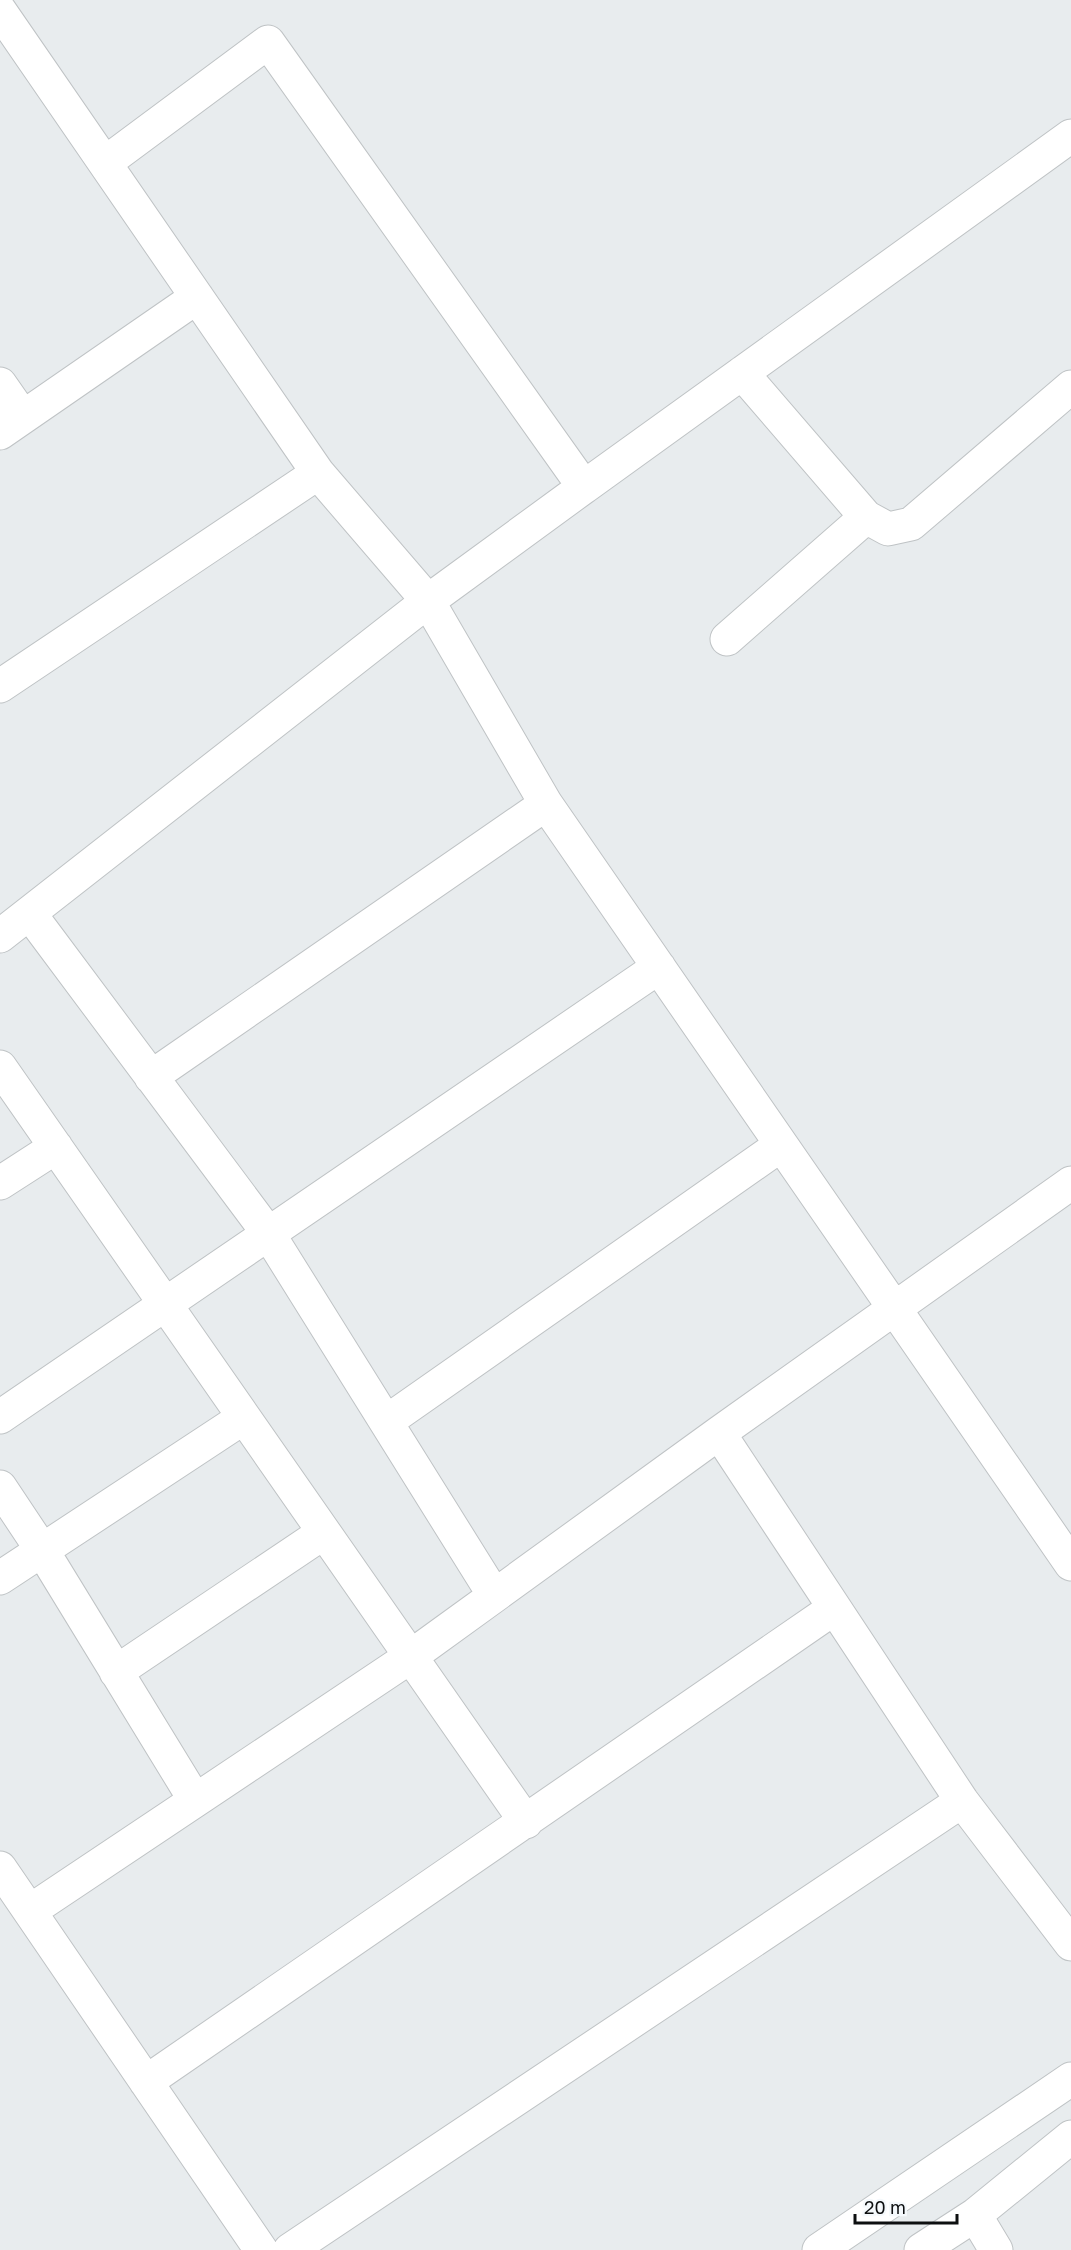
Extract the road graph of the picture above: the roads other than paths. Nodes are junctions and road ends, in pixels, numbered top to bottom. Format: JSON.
{"nodes":[{"id":1,"x":7,"y":0,"type":"edge"},
{"id":2,"x":0,"y":5,"type":"edge"},
{"id":3,"x":0,"y":11,"type":"edge"},
{"id":4,"x":1071,"y":136,"type":"edge"},
{"id":5,"x":105,"y":163,"type":"junction"},
{"id":6,"x":197,"y":297,"type":"junction"},
{"id":7,"x":742,"y":373,"type":"junction"},
{"id":8,"x":0,"y":384,"type":"edge"},
{"id":9,"x":1071,"y":387,"type":"edge"},
{"id":10,"x":12,"y":425,"type":"edge"},
{"id":11,"x":318,"y":472,"type":"junction"},
{"id":12,"x":584,"y":487,"type":"junction"},
{"id":13,"x":866,"y":517,"type":"junction"},
{"id":14,"x":428,"y":601,"type":"junction"},
{"id":15,"x":727,"y":639,"type":"dead end"},
{"id":16,"x":0,"y":686,"type":"edge"},
{"id":17,"x":546,"y":804,"type":"junction"},
{"id":18,"x":30,"y":914,"type":"junction"},
{"id":19,"x":0,"y":936,"type":"edge"},
{"id":20,"x":658,"y":967,"type":"junction"},
{"id":21,"x":0,"y":1067,"type":"edge"},
{"id":22,"x":151,"y":1077,"type":"junction"},
{"id":23,"x":781,"y":1144,"type":"junction"},
{"id":24,"x":56,"y":1147,"type":"junction"},
{"id":25,"x":0,"y":1183,"type":"edge"},
{"id":26,"x":1071,"y":1183,"type":"edge"},
{"id":27,"x":268,"y":1233,"type":"junction"},
{"id":28,"x":166,"y":1306,"type":"junction"},
{"id":29,"x":894,"y":1310,"type":"junction"},
{"id":30,"x":0,"y":1417,"type":"edge"},
{"id":31,"x":243,"y":1418,"type":"junction"},
{"id":32,"x":386,"y":1422,"type":"junction"},
{"id":33,"x":719,"y":1433,"type":"junction"},
{"id":34,"x":0,"y":1486,"type":"edge"},
{"id":35,"x":323,"y":1533,"type":"junction"},
{"id":36,"x":42,"y":1550,"type":"junction"},
{"id":37,"x":1071,"y":1564,"type":"edge"},
{"id":38,"x":0,"y":1578,"type":"edge"},
{"id":39,"x":494,"y":1595,"type":"junction"},
{"id":40,"x":833,"y":1609,"type":"junction"},
{"id":41,"x":410,"y":1657,"type":"junction"},
{"id":42,"x":116,"y":1672,"type":"junction"},
{"id":43,"x":195,"y":1800,"type":"junction"},
{"id":44,"x":962,"y":1801,"type":"junction"},
{"id":45,"x":526,"y":1822,"type":"junction"},
{"id":46,"x":0,"y":1868,"type":"edge"},
{"id":47,"x":30,"y":1911,"type":"junction"},
{"id":48,"x":1071,"y":1944,"type":"edge"},
{"id":49,"x":1071,"y":2079,"type":"edge"},
{"id":50,"x":146,"y":2082,"type":"junction"},
{"id":51,"x":1071,"y":2137,"type":"edge"},
{"id":52,"x":975,"y":2215,"type":"junction"},
{"id":53,"x":261,"y":2250,"type":"edge"},
{"id":54,"x":290,"y":2250,"type":"edge"},
{"id":55,"x":819,"y":2250,"type":"edge"},
{"id":56,"x":921,"y":2250,"type":"edge"},
{"id":57,"x":996,"y":2250,"type":"edge"}],
"edges":[{"from":1,"to":2,"type":"street"},
{"from":3,"to":5,"type":"street"},
{"from":4,"to":7,"type":"street"},
{"from":5,"to":6,"type":"street"},
{"from":5,"to":12,"type":"street"},
{"from":6,"to":10,"type":"street"},
{"from":6,"to":11,"type":"street"},
{"from":7,"to":12,"type":"street"},
{"from":7,"to":13,"type":"street"},
{"from":8,"to":10,"type":"street"},
{"from":9,"to":13,"type":"street"},
{"from":11,"to":14,"type":"street"},
{"from":11,"to":16,"type":"street"},
{"from":12,"to":14,"type":"street"},
{"from":13,"to":15,"type":"street"},
{"from":14,"to":17,"type":"street"},
{"from":14,"to":18,"type":"street"},
{"from":17,"to":20,"type":"street"},
{"from":17,"to":22,"type":"street"},
{"from":18,"to":19,"type":"street"},
{"from":18,"to":22,"type":"street"},
{"from":20,"to":23,"type":"street"},
{"from":20,"to":27,"type":"street"},
{"from":21,"to":24,"type":"street"},
{"from":22,"to":27,"type":"street"},
{"from":23,"to":29,"type":"street"},
{"from":23,"to":32,"type":"street"},
{"from":24,"to":25,"type":"street"},
{"from":24,"to":28,"type":"street"},
{"from":26,"to":29,"type":"street"},
{"from":27,"to":28,"type":"street"},
{"from":27,"to":32,"type":"street"},
{"from":28,"to":30,"type":"street"},
{"from":28,"to":31,"type":"street"},
{"from":29,"to":33,"type":"street"},
{"from":29,"to":37,"type":"street"},
{"from":31,"to":35,"type":"street"},
{"from":31,"to":36,"type":"street"},
{"from":32,"to":39,"type":"street"},
{"from":33,"to":39,"type":"street"},
{"from":33,"to":40,"type":"street"},
{"from":34,"to":36,"type":"street"},
{"from":35,"to":41,"type":"street"},
{"from":35,"to":42,"type":"street"},
{"from":36,"to":38,"type":"street"},
{"from":36,"to":42,"type":"street"},
{"from":39,"to":41,"type":"street"},
{"from":40,"to":44,"type":"street"},
{"from":40,"to":45,"type":"street"},
{"from":41,"to":43,"type":"street"},
{"from":41,"to":45,"type":"street"},
{"from":42,"to":43,"type":"street"},
{"from":43,"to":47,"type":"street"},
{"from":44,"to":48,"type":"street"},
{"from":44,"to":54,"type":"street"},
{"from":45,"to":50,"type":"street"},
{"from":46,"to":47,"type":"street"},
{"from":47,"to":50,"type":"street"},
{"from":49,"to":55,"type":"street"},
{"from":50,"to":53,"type":"street"},
{"from":51,"to":52,"type":"street"},
{"from":52,"to":56,"type":"street"},
{"from":52,"to":57,"type":"street"}]}
